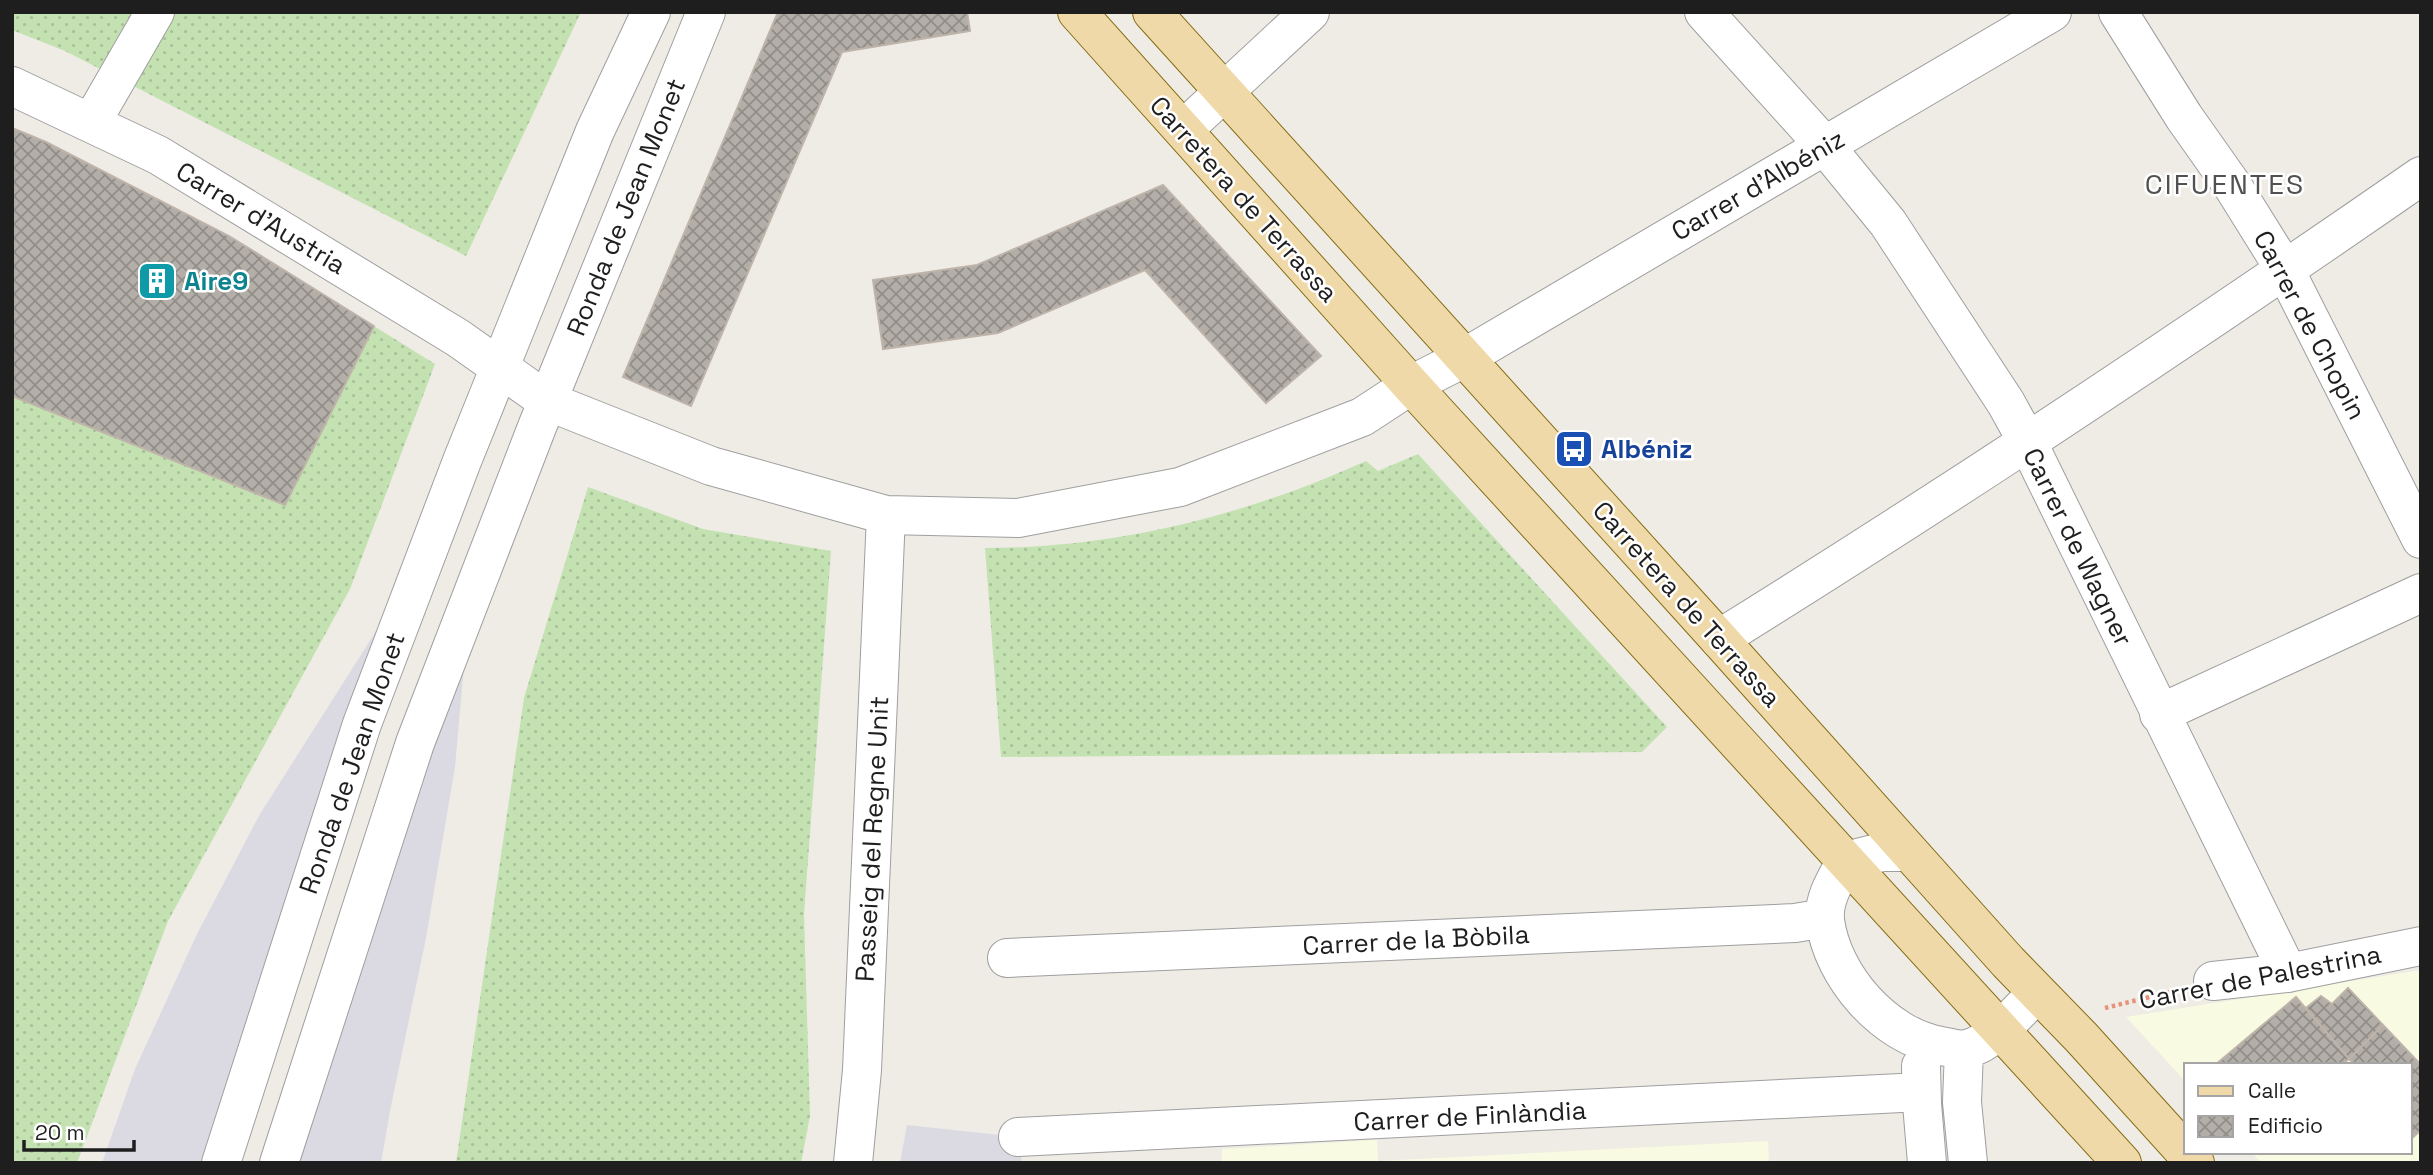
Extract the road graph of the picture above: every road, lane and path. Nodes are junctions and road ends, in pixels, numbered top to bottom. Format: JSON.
{"nodes":[{"id":1,"x":155,"y":12,"type":"edge"},
{"id":2,"x":650,"y":12,"type":"edge"},
{"id":3,"x":706,"y":12,"type":"edge"},
{"id":4,"x":1077,"y":12,"type":"edge"},
{"id":5,"x":1152,"y":12,"type":"edge"},
{"id":6,"x":1310,"y":12,"type":"edge"},
{"id":7,"x":1704,"y":12,"type":"edge"},
{"id":8,"x":2052,"y":12,"type":"edge"},
{"id":9,"x":2118,"y":12,"type":"edge"},
{"id":10,"x":12,"y":86,"type":"edge"},
{"id":11,"x":1225,"y":91,"type":"junction"},
{"id":12,"x":91,"y":123,"type":"junction"},
{"id":13,"x":1183,"y":130,"type":"junction"},
{"id":14,"x":1825,"y":146,"type":"junction"},
{"id":15,"x":2421,"y":176,"type":"edge"},
{"id":16,"x":2285,"y":270,"type":"junction"},
{"id":17,"x":1464,"y":358,"type":"junction"},
{"id":18,"x":499,"y":368,"type":"junction"},
{"id":19,"x":1411,"y":386,"type":"junction"},
{"id":20,"x":547,"y":401,"type":"junction"},
{"id":21,"x":2027,"y":441,"type":"junction"},
{"id":22,"x":886,"y":515,"type":"junction"},
{"id":23,"x":2421,"y":539,"type":"edge"},
{"id":24,"x":2421,"y":593,"type":"edge"},
{"id":25,"x":1719,"y":639,"type":"junction"},
{"id":26,"x":2159,"y":714,"type":"junction"},
{"id":27,"x":1909,"y":852,"type":"junction"},
{"id":28,"x":1846,"y":861,"type":"junction"},
{"id":29,"x":1825,"y":918,"type":"junction"},
{"id":30,"x":2421,"y":946,"type":"edge"},
{"id":31,"x":1007,"y":958,"type":"dead end"},
{"id":32,"x":2288,"y":973,"type":"junction"},
{"id":33,"x":2213,"y":981,"type":"joint"},
{"id":34,"x":2037,"y":993,"type":"junction"},
{"id":35,"x":2099,"y":1010,"type":"dead end"},
{"id":36,"x":2000,"y":1029,"type":"junction"},
{"id":37,"x":1921,"y":1040,"type":"junction"},
{"id":38,"x":1964,"y":1050,"type":"junction"},
{"id":39,"x":1921,"y":1092,"type":"junction"},
{"id":40,"x":1018,"y":1137,"type":"dead end"},
{"id":41,"x":2184,"y":1151,"type":"edge"},
{"id":42,"x":221,"y":1163,"type":"edge"},
{"id":43,"x":279,"y":1163,"type":"edge"},
{"id":44,"x":853,"y":1163,"type":"edge"},
{"id":45,"x":1927,"y":1163,"type":"edge"},
{"id":46,"x":1968,"y":1163,"type":"edge"},
{"id":47,"x":2122,"y":1163,"type":"edge"}],
"edges":[{"from":1,"to":12,"type":"street"},
{"from":2,"to":18,"type":"street","name":"Ronda de Jean Monet"},
{"from":3,"to":20,"type":"street","name":"Ronda de Jean Monet"},
{"from":4,"to":13,"type":"main road","name":"Carretera de Terrassa"},
{"from":5,"to":11,"type":"main road","name":"Carretera de Terrassa"},
{"from":6,"to":11,"type":"street"},
{"from":7,"to":14,"type":"street","name":"Carrer de Wagner"},
{"from":8,"to":14,"type":"street","name":"Carrer d'Albéniz"},
{"from":9,"to":16,"type":"street","name":"Carrer de Chopin"},
{"from":10,"to":12,"type":"street","name":"Carrer d'Austria"},
{"from":11,"to":13,"type":"street"},
{"from":11,"to":17,"type":"main road","name":"Carretera de Terrassa"},
{"from":12,"to":18,"type":"street","name":"Carrer d'Austria"},
{"from":13,"to":19,"type":"main road","name":"Carretera de Terrassa"},
{"from":14,"to":17,"type":"street","name":"Carrer d'Albéniz"},
{"from":14,"to":21,"type":"street","name":"Carrer de Wagner"},
{"from":15,"to":16,"type":"street"},
{"from":16,"to":21,"type":"street"},
{"from":16,"to":23,"type":"street","name":"Carrer de Chopin"},
{"from":17,"to":19,"type":"street"},
{"from":17,"to":25,"type":"main road","name":"Carretera de Terrassa"},
{"from":18,"to":20,"type":"street"},
{"from":18,"to":42,"type":"street","name":"Ronda de Jean Monet"},
{"from":19,"to":22,"type":"street"},
{"from":19,"to":28,"type":"main road","name":"Carretera de Terrassa"},
{"from":20,"to":22,"type":"street"},
{"from":20,"to":43,"type":"street","name":"Ronda de Jean Monet"},
{"from":21,"to":25,"type":"street"},
{"from":21,"to":26,"type":"street","name":"Carrer de Wagner"},
{"from":22,"to":44,"type":"street","name":"Passeig del Regne Unit"},
{"from":24,"to":26,"type":"street"},
{"from":25,"to":27,"type":"main road","name":"Carretera de Terrassa"},
{"from":26,"to":32,"type":"street","name":"Carrer de Wagner"},
{"from":27,"to":28,"type":"street"},
{"from":27,"to":34,"type":"main road","name":"Carretera de Terrassa"},
{"from":28,"to":29,"type":"street"},
{"from":28,"to":36,"type":"main road","name":"Carretera de Terrassa"},
{"from":29,"to":31,"type":"street","name":"Carrer de la Bòbila"},
{"from":29,"to":37,"type":"street"},
{"from":30,"to":32,"type":"street","name":"Carrer de Palestrina"},
{"from":32,"to":33,"type":"street","name":"Carrer de Palestrina"},
{"from":33,"to":35,"type":"path","name":"Carrer de Palestrina"},
{"from":34,"to":36,"type":"street"},
{"from":34,"to":41,"type":"main road","name":"Carretera de Terrassa"},
{"from":36,"to":38,"type":"street"},
{"from":36,"to":47,"type":"main road","name":"Carretera de Terrassa"},
{"from":37,"to":38,"type":"street"},
{"from":37,"to":39,"type":"street"},
{"from":38,"to":46,"type":"street"},
{"from":39,"to":40,"type":"street","name":"Carrer de Finlàndia"},
{"from":39,"to":45,"type":"street"}]}
